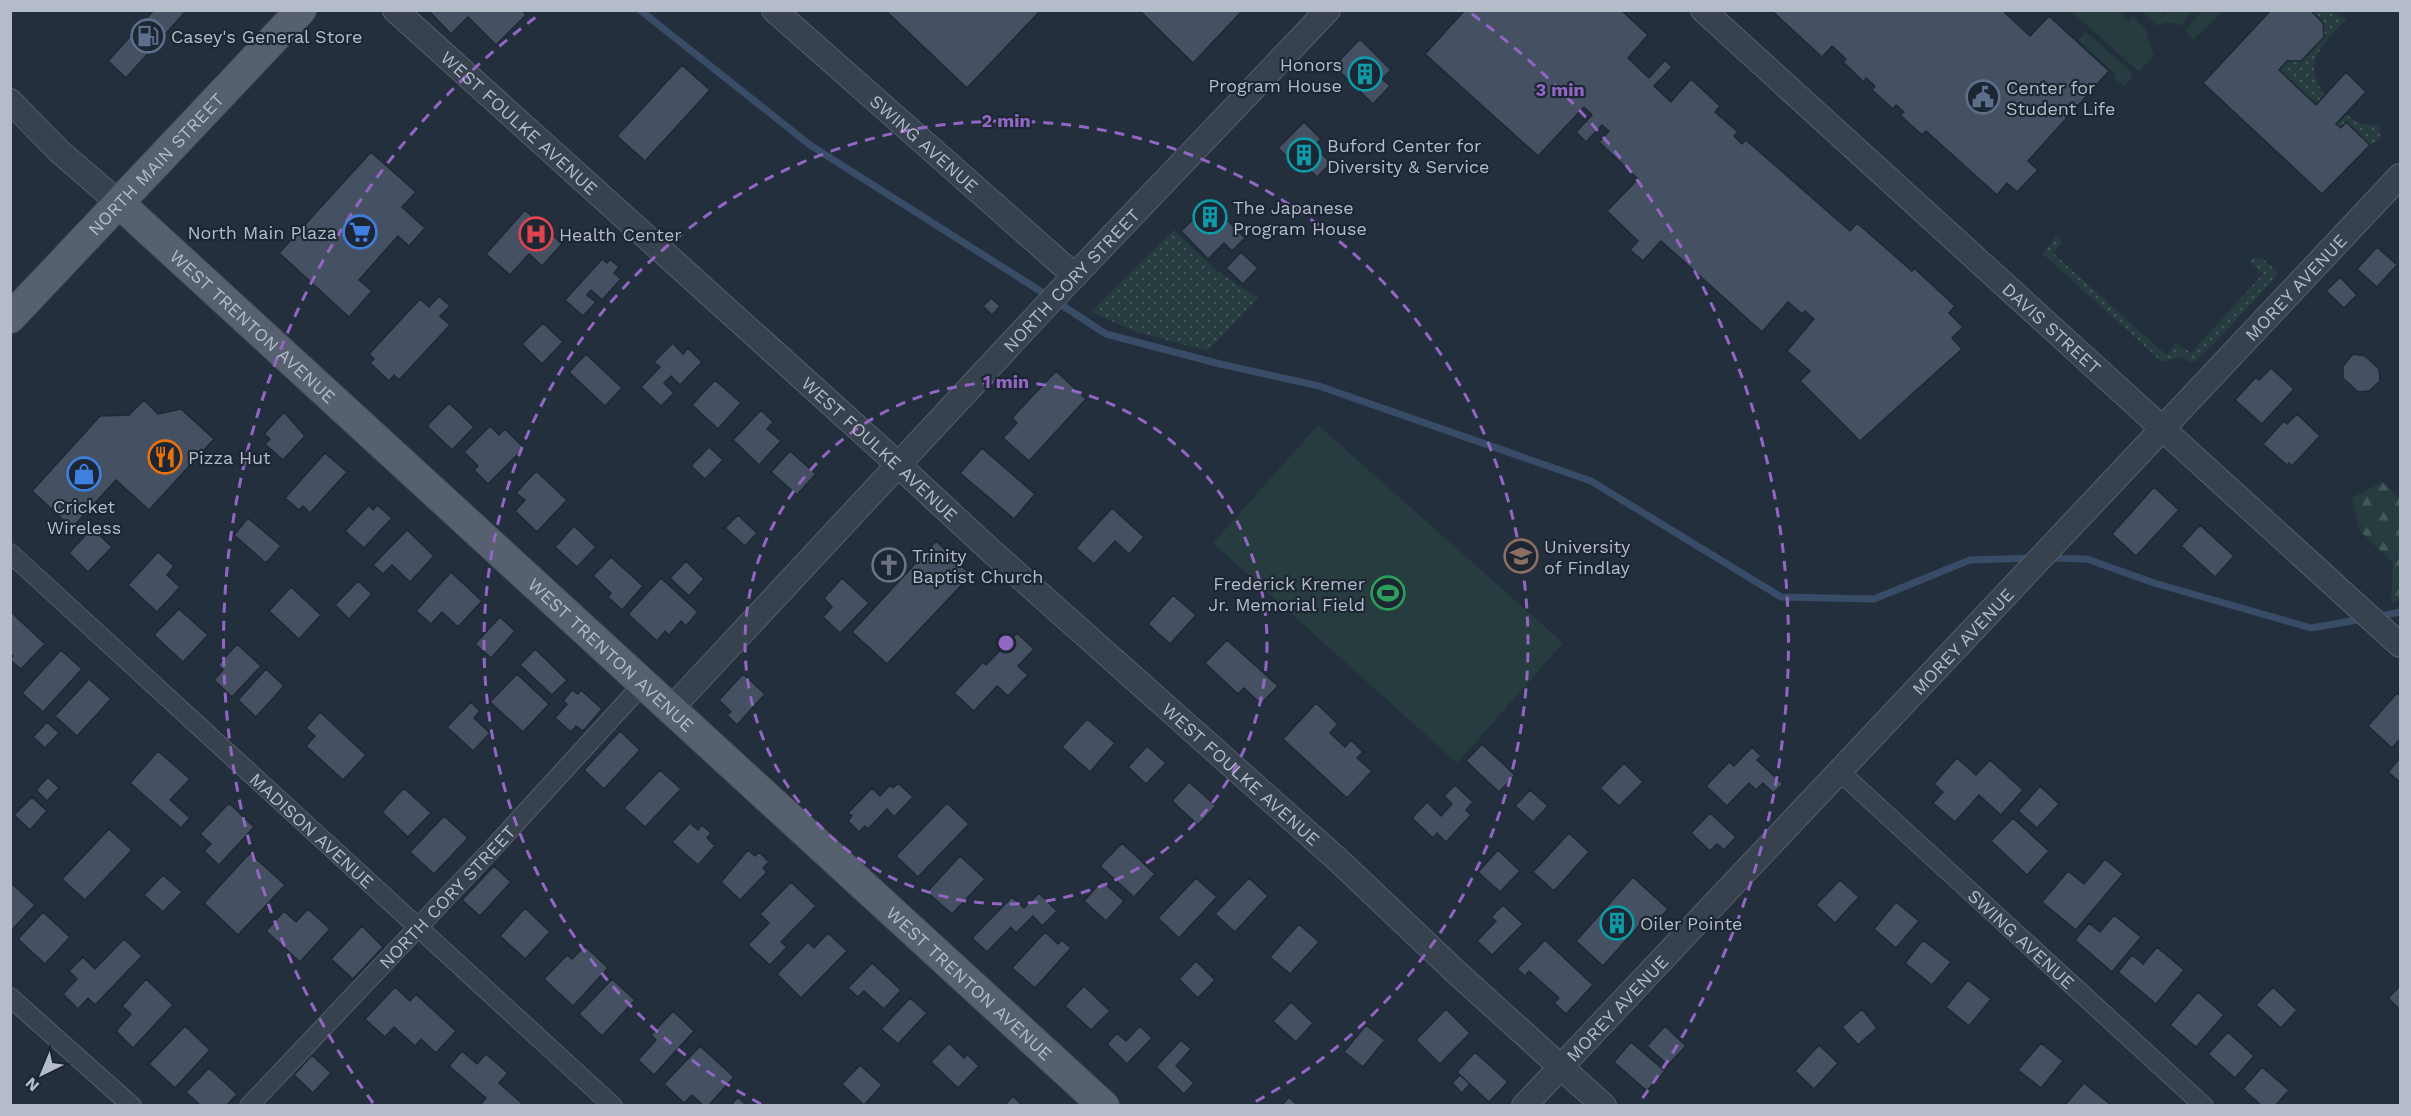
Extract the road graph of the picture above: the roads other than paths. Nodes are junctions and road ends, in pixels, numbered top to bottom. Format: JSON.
{"nodes":[{"id":1,"x":301,"y":10,"type":"edge"},
{"id":2,"x":395,"y":10,"type":"edge"},
{"id":3,"x":774,"y":10,"type":"edge"},
{"id":4,"x":1328,"y":10,"type":"edge"},
{"id":5,"x":1703,"y":10,"type":"edge"},
{"id":6,"x":10,"y":101,"type":"edge"},
{"id":7,"x":2400,"y":176,"type":"edge"},
{"id":8,"x":118,"y":203,"type":"junction"},
{"id":9,"x":1067,"y":284,"type":"junction"},
{"id":10,"x":10,"y":318,"type":"edge"},
{"id":11,"x":2162,"y":429,"type":"junction"},
{"id":12,"x":898,"y":465,"type":"junction"},
{"id":13,"x":10,"y":553,"type":"edge"},
{"id":14,"x":2395,"y":641,"type":"edge"},
{"id":15,"x":642,"y":685,"type":"junction"},
{"id":16,"x":670,"y":710,"type":"junction"},
{"id":17,"x":1839,"y":771,"type":"junction"},
{"id":18,"x":419,"y":926,"type":"junction"},
{"id":19,"x":10,"y":996,"type":"edge"},
{"id":20,"x":1561,"y":1067,"type":"junction"},
{"id":21,"x":132,"y":1106,"type":"edge"},
{"id":22,"x":249,"y":1106,"type":"edge"},
{"id":23,"x":614,"y":1106,"type":"edge"},
{"id":24,"x":1104,"y":1106,"type":"edge"},
{"id":25,"x":1524,"y":1106,"type":"edge"},
{"id":26,"x":1604,"y":1106,"type":"edge"},
{"id":27,"x":2204,"y":1106,"type":"edge"}],
"edges":[{"from":1,"to":8,"type":"main road","name":"NORTH MAIN STREET"},
{"from":2,"to":12,"type":"street","name":"WEST FOULKE AVENUE"},
{"from":3,"to":9,"type":"street","name":"SWING AVENUE"},
{"from":4,"to":9,"type":"street","name":"NORTH CORY STREET"},
{"from":5,"to":11,"type":"street","name":"DAVIS STREET"},
{"from":6,"to":8,"type":"street"},
{"from":7,"to":11,"type":"street","name":"MOREY AVENUE"},
{"from":8,"to":10,"type":"main road","name":"NORTH MAIN STREET"},
{"from":8,"to":15,"type":"main road","name":"WEST TRENTON AVENUE"},
{"from":9,"to":12,"type":"street","name":"NORTH CORY STREET"},
{"from":11,"to":14,"type":"street","name":"DAVIS STREET"},
{"from":11,"to":17,"type":"street","name":"MOREY AVENUE"},
{"from":12,"to":16,"type":"street","name":"NORTH CORY STREET"},
{"from":12,"to":20,"type":"street","name":"WEST FOULKE AVENUE"},
{"from":13,"to":18,"type":"street","name":"MADISON AVENUE"},
{"from":15,"to":16,"type":"main road","name":"WEST TRENTON AVENUE"},
{"from":15,"to":18,"type":"street","name":"NORTH CORY STREET"},
{"from":16,"to":24,"type":"main road","name":"WEST TRENTON AVENUE"},
{"from":17,"to":20,"type":"street","name":"MOREY AVENUE"},
{"from":17,"to":27,"type":"street","name":"SWING AVENUE"},
{"from":18,"to":22,"type":"street","name":"NORTH CORY STREET"},
{"from":18,"to":23,"type":"street","name":"MADISON AVENUE"},
{"from":19,"to":21,"type":"street"},
{"from":20,"to":25,"type":"street","name":"MOREY AVENUE"},
{"from":20,"to":26,"type":"street","name":"WEST FOULKE AVENUE"}]}
